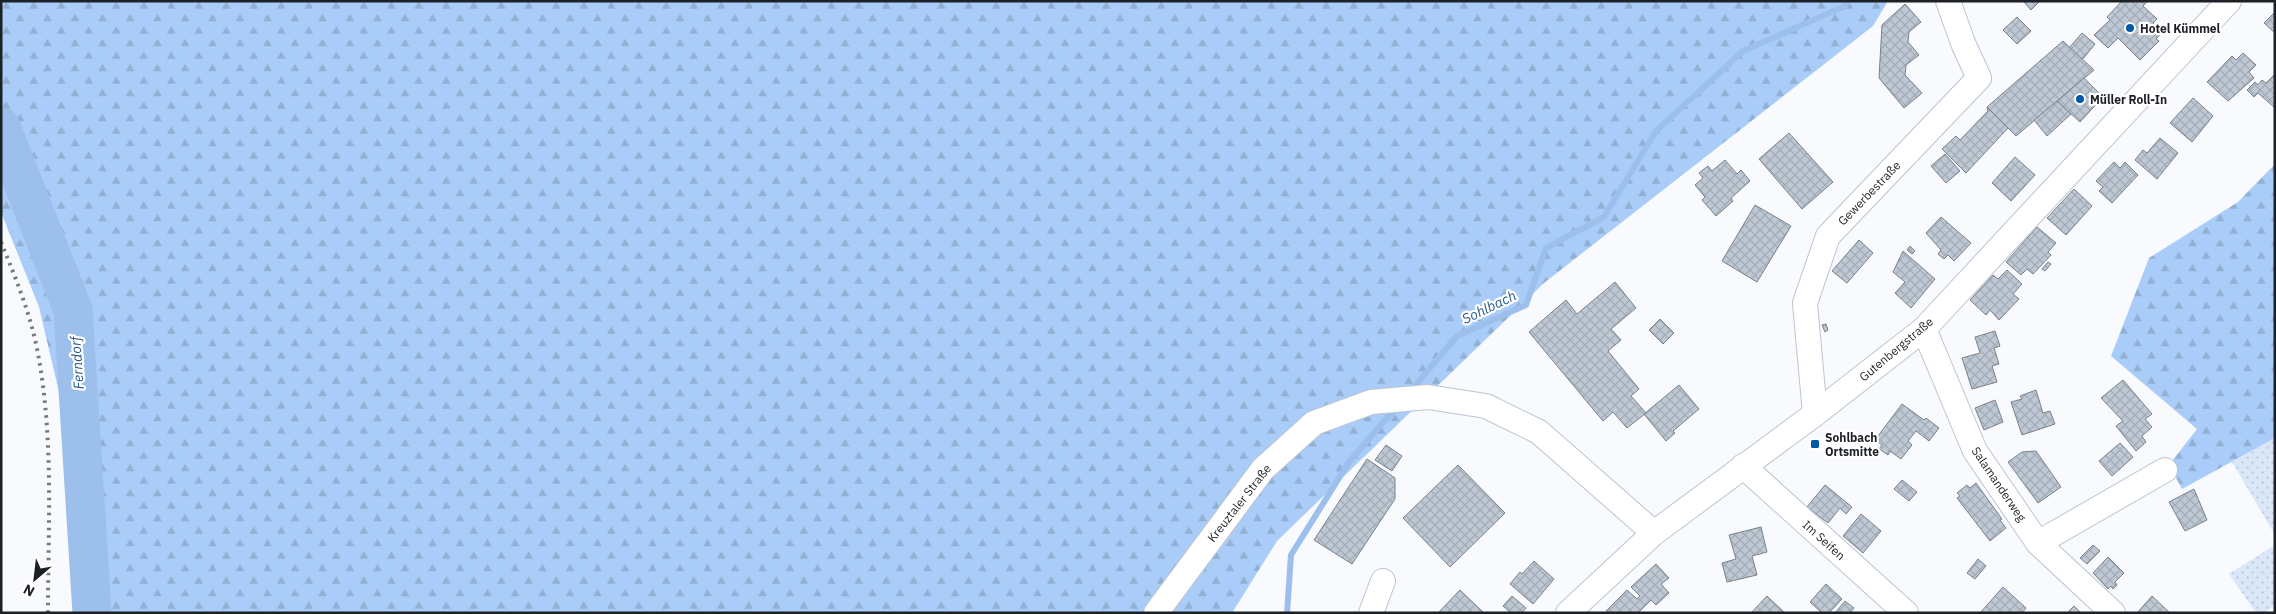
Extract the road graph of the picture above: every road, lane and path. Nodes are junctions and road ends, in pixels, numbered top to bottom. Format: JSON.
{"nodes":[{"id":1,"x":1948,"y":1,"type":"edge"},
{"id":2,"x":2229,"y":1,"type":"edge"},
{"id":3,"x":1924,"y":329,"type":"junction"},
{"id":4,"x":1815,"y":414,"type":"junction"},
{"id":5,"x":1743,"y":466,"type":"junction"},
{"id":6,"x":2166,"y":470,"type":"dead end"},
{"id":7,"x":1654,"y":533,"type":"junction"},
{"id":8,"x":2038,"y":543,"type":"junction"},
{"id":9,"x":1383,"y":582,"type":"dead end"},
{"id":10,"x":1156,"y":613,"type":"edge"},
{"id":11,"x":1371,"y":613,"type":"edge"},
{"id":12,"x":1568,"y":613,"type":"edge"},
{"id":13,"x":1906,"y":613,"type":"edge"},
{"id":14,"x":2113,"y":613,"type":"edge"}],
"edges":[{"from":1,"to":4,"type":"street","name":"Gewerbestraße"},
{"from":2,"to":3,"type":"street","name":"Gutenbergstraße"},
{"from":3,"to":4,"type":"street","name":"Gutenbergstraße"},
{"from":3,"to":8,"type":"street","name":"Salamanderweg"},
{"from":4,"to":5,"type":"street","name":"Gutenbergstraße"},
{"from":5,"to":7,"type":"street","name":"Gutenbergstraße"},
{"from":5,"to":13,"type":"street","name":"Im Seifen"},
{"from":6,"to":8,"type":"street"},
{"from":7,"to":10,"type":"street","name":"Kreuztaler Straße"},
{"from":7,"to":12,"type":"street","name":"Gutenbergstraße"},
{"from":8,"to":14,"type":"street","name":"Salamanderweg"},
{"from":9,"to":11,"type":"street"}]}
